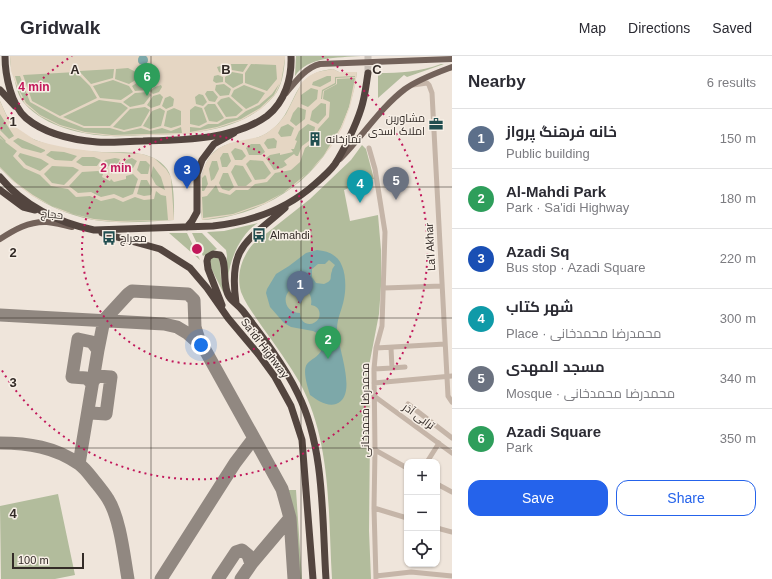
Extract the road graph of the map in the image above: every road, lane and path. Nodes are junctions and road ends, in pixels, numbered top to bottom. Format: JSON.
{"nodes":[{"id":1,"x":5,"y":56,"type":"edge"},
{"id":2,"x":291,"y":56,"type":"edge"},
{"id":3,"x":452,"y":58,"type":"edge"},
{"id":4,"x":452,"y":67,"type":"edge"},
{"id":5,"x":368,"y":73,"type":"tunnel mouth"},
{"id":6,"x":409,"y":87,"type":"junction"},
{"id":7,"x":0,"y":90,"type":"edge"},
{"id":8,"x":283,"y":95,"type":"junction"},
{"id":9,"x":20,"y":111,"type":"junction"},
{"id":10,"x":245,"y":127,"type":"junction"},
{"id":11,"x":369,"y":148,"type":"dead end"},
{"id":12,"x":335,"y":164,"type":"junction"},
{"id":13,"x":0,"y":177,"type":"edge"},
{"id":14,"x":0,"y":190,"type":"edge"},
{"id":15,"x":292,"y":201,"type":"junction"},
{"id":16,"x":42,"y":212,"type":"junction"},
{"id":17,"x":187,"y":227,"type":"junction"},
{"id":18,"x":83,"y":228,"type":"junction"},
{"id":19,"x":94,"y":230,"type":"junction"},
{"id":20,"x":0,"y":239,"type":"edge"},
{"id":21,"x":442,"y":286,"type":"junction"},
{"id":22,"x":384,"y":288,"type":"junction"},
{"id":23,"x":236,"y":303,"type":"junction"},
{"id":24,"x":228,"y":318,"type":"junction"},
{"id":25,"x":445,"y":344,"type":"junction"},
{"id":26,"x":376,"y":348,"type":"junction"},
{"id":27,"x":391,"y":348,"type":"junction"},
{"id":28,"x":404,"y":367,"type":"dead end"},
{"id":29,"x":391,"y":368,"type":"junction"},
{"id":30,"x":374,"y":369,"type":"junction"},
{"id":31,"x":449,"y":376,"type":"edge"},
{"id":32,"x":374,"y":383,"type":"junction"},
{"id":33,"x":374,"y":396,"type":"junction"},
{"id":34,"x":452,"y":402,"type":"edge"},
{"id":35,"x":408,"y":404,"type":"dead end"},
{"id":36,"x":452,"y":438,"type":"edge"},
{"id":37,"x":439,"y":444,"type":"junction"},
{"id":38,"x":375,"y":450,"type":"junction"},
{"id":39,"x":452,"y":452,"type":"edge"},
{"id":40,"x":429,"y":459,"type":"edge"},
{"id":41,"x":404,"y":466,"type":"edge"},
{"id":42,"x":440,"y":486,"type":"edge"},
{"id":43,"x":452,"y":492,"type":"edge"},
{"id":44,"x":374,"y":508,"type":"junction"},
{"id":45,"x":404,"y":517,"type":"edge"},
{"id":46,"x":440,"y":529,"type":"edge"},
{"id":47,"x":452,"y":532,"type":"edge"},
{"id":48,"x":425,"y":573,"type":"junction"},
{"id":49,"x":452,"y":576,"type":"edge"},
{"id":50,"x":386,"y":577,"type":"edge"},
{"id":51,"x":376,"y":578,"type":"edge"},
{"id":52,"x":314,"y":579,"type":"edge"},
{"id":53,"x":326,"y":579,"type":"edge"},
{"id":54,"x":426,"y":579,"type":"edge"}],
"edges":[{"from":1,"to":9,"type":"highway"},
{"from":2,"to":8,"type":"highway"},
{"from":3,"to":8,"type":"main road"},
{"from":4,"to":6,"type":"main road"},
{"from":5,"to":12,"type":"highway"},
{"from":6,"to":12,"type":"main road"},
{"from":6,"to":21,"type":"street","name":"La'l Akhar"},
{"from":7,"to":9,"type":"highway"},
{"from":8,"to":10,"type":"highway"},
{"from":9,"to":10,"type":"highway"},
{"from":10,"to":17,"type":"highway"},
{"from":11,"to":22,"type":"street","name":"محمدرضا محمدخانی"},
{"from":12,"to":15,"type":"highway"},
{"from":13,"to":16,"type":"highway"},
{"from":14,"to":16,"type":"highway"},
{"from":15,"to":17,"type":"highway"},
{"from":15,"to":23,"type":"highway","name":"Sa'idi Highway"},
{"from":16,"to":18,"type":"highway"},
{"from":17,"to":19,"type":"highway"},
{"from":18,"to":19,"type":"highway"},
{"from":18,"to":20,"type":"main road","name":"حجاج"},
{"from":19,"to":24,"type":"highway","name":"Sa'idi Highway"},
{"from":21,"to":22,"type":"street"},
{"from":21,"to":25,"type":"street","name":"La'l Akhar"},
{"from":22,"to":26,"type":"street","name":"محمدرضا محمدخانی"},
{"from":23,"to":24,"type":"highway"},
{"from":23,"to":53,"type":"highway","name":"Sa'idi Highway"},
{"from":24,"to":52,"type":"highway","name":"Sa'idi Highway"},
{"from":25,"to":27,"type":"street"},
{"from":25,"to":31,"type":"street","name":"La'l Akhar"},
{"from":26,"to":27,"type":"street"},
{"from":26,"to":30,"type":"street","name":"محمدرضا محمدخانی"},
{"from":27,"to":29,"type":"street"},
{"from":28,"to":29,"type":"street"},
{"from":29,"to":30,"type":"street"},
{"from":30,"to":32,"type":"street","name":"محمدرضا محمدخانی"},
{"from":31,"to":32,"type":"street"},
{"from":31,"to":34,"type":"street","name":"La'l Akhar"},
{"from":32,"to":33,"type":"street","name":"محمدرضا محمدخانی"},
{"from":33,"to":37,"type":"street","name":"ترابی آذر"},
{"from":33,"to":38,"type":"street","name":"محمدرضا محمدخانی"},
{"from":35,"to":36,"type":"street"},
{"from":37,"to":39,"type":"street","name":"ترابی آذر"},
{"from":37,"to":40,"type":"street"},
{"from":38,"to":41,"type":"street"},
{"from":38,"to":44,"type":"street","name":"محمدرضا محمدخانی"},
{"from":42,"to":43,"type":"street"},
{"from":44,"to":45,"type":"street"},
{"from":44,"to":51,"type":"street","name":"محمدرضا محمدخانی"},
{"from":46,"to":47,"type":"street"},
{"from":48,"to":49,"type":"street"},
{"from":48,"to":50,"type":"street"},
{"from":48,"to":54,"type":"street"},
{"from":50,"to":51,"type":"street"}]}
